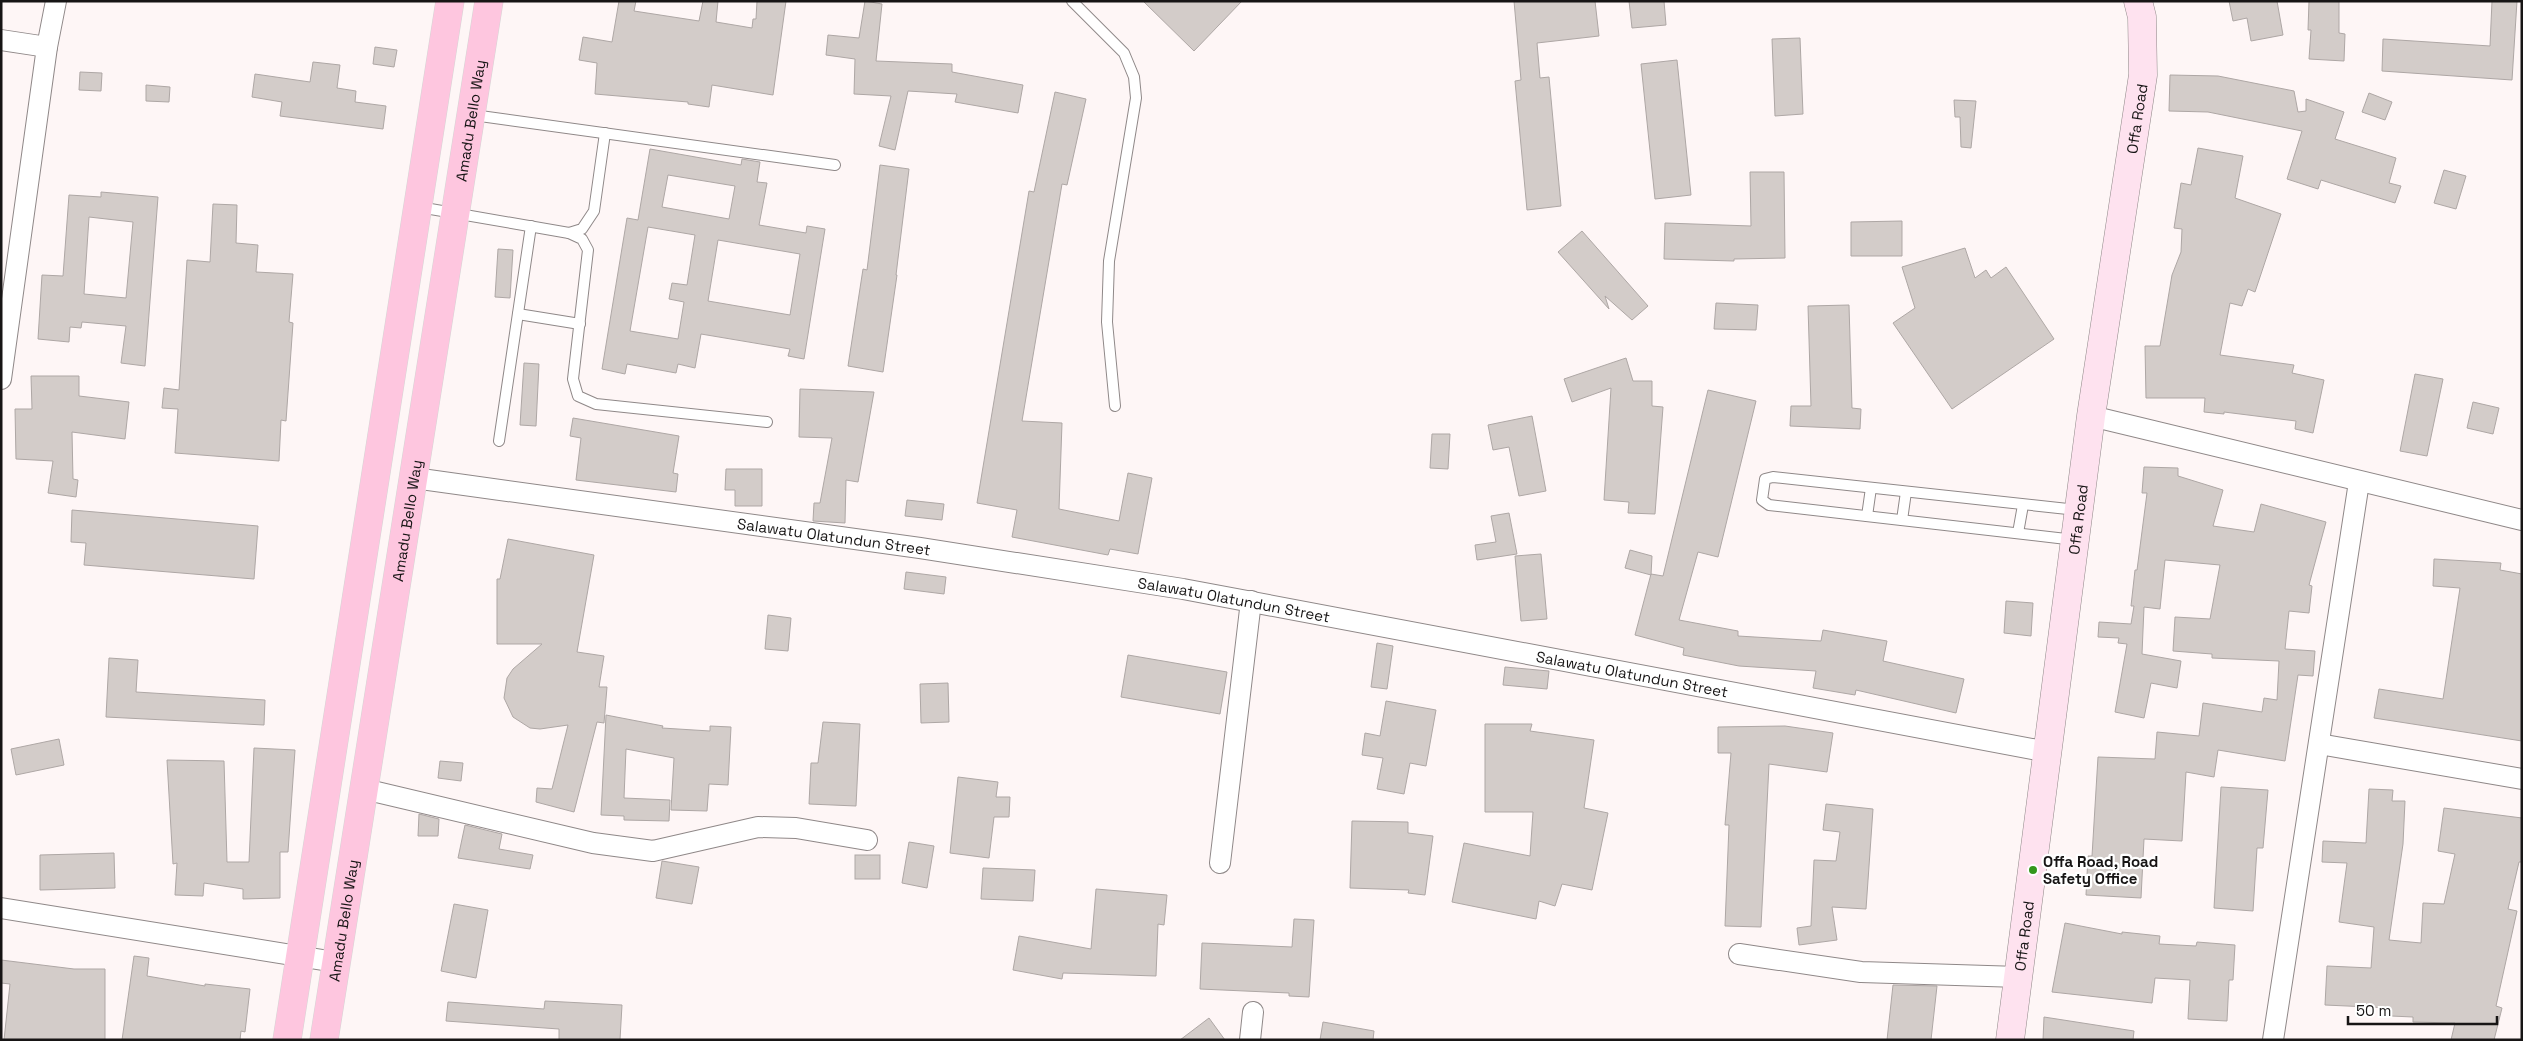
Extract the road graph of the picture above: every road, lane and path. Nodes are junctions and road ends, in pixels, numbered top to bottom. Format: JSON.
{"nodes":[{"id":1,"x":56,"y":1,"type":"edge"},
{"id":2,"x":450,"y":1,"type":"edge"},
{"id":3,"x":489,"y":1,"type":"edge"},
{"id":4,"x":1072,"y":1,"type":"edge"},
{"id":5,"x":2138,"y":1,"type":"edge"},
{"id":6,"x":1,"y":40,"type":"edge"},
{"id":7,"x":47,"y":47,"type":"junction"},
{"id":8,"x":472,"y":115,"type":"junction"},
{"id":9,"x":605,"y":134,"type":"junction"},
{"id":10,"x":835,"y":165,"type":"dead end"},
{"id":11,"x":418,"y":206,"type":"junction"},
{"id":12,"x":456,"y":212,"type":"junction"},
{"id":13,"x":532,"y":226,"type":"junction"},
{"id":14,"x":569,"y":233,"type":"junction"},
{"id":15,"x":518,"y":314,"type":"junction"},
{"id":16,"x":580,"y":324,"type":"junction"},
{"id":17,"x":1,"y":379,"type":"edge"},
{"id":18,"x":1115,"y":406,"type":"dead end"},
{"id":19,"x":2091,"y":416,"type":"junction"},
{"id":20,"x":767,"y":422,"type":"dead end"},
{"id":21,"x":499,"y":441,"type":"dead end"},
{"id":22,"x":414,"y":478,"type":"junction"},
{"id":23,"x":2359,"y":482,"type":"junction"},
{"id":24,"x":1870,"y":488,"type":"junction"},
{"id":25,"x":1906,"y":492,"type":"junction"},
{"id":26,"x":2023,"y":505,"type":"junction"},
{"id":27,"x":2079,"y":511,"type":"junction"},
{"id":28,"x":1867,"y":516,"type":"junction"},
{"id":29,"x":1902,"y":520,"type":"junction"},
{"id":30,"x":2522,"y":520,"type":"edge"},
{"id":31,"x":2018,"y":533,"type":"junction"},
{"id":32,"x":2076,"y":540,"type":"junction"},
{"id":33,"x":1251,"y":601,"type":"junction"},
{"id":34,"x":2319,"y":744,"type":"junction"},
{"id":35,"x":2048,"y":752,"type":"junction"},
{"id":36,"x":2522,"y":779,"type":"edge"},
{"id":37,"x":364,"y":789,"type":"junction"},
{"id":38,"x":867,"y":840,"type":"dead end"},
{"id":39,"x":1220,"y":864,"type":"dead end"},
{"id":40,"x":1,"y":908,"type":"edge"},
{"id":41,"x":1739,"y":954,"type":"dead end"},
{"id":42,"x":299,"y":956,"type":"junction"},
{"id":43,"x":335,"y":962,"type":"junction"},
{"id":44,"x":2019,"y":977,"type":"junction"},
{"id":45,"x":1253,"y":1012,"type":"dead end"},
{"id":46,"x":287,"y":1040,"type":"edge"},
{"id":47,"x":324,"y":1040,"type":"edge"},
{"id":48,"x":1250,"y":1040,"type":"edge"},
{"id":49,"x":2010,"y":1040,"type":"edge"},
{"id":50,"x":2273,"y":1040,"type":"edge"}],
"edges":[{"from":1,"to":7,"type":"street"},
{"from":2,"to":11,"type":"main road"},
{"from":3,"to":8,"type":"main road","name":"Amadu Bello Way"},
{"from":4,"to":18,"type":"lane"},
{"from":5,"to":19,"type":"street","name":"Offa Road"},
{"from":6,"to":7,"type":"street"},
{"from":7,"to":17,"type":"street"},
{"from":8,"to":9,"type":"lane"},
{"from":8,"to":12,"type":"main road","name":"Amadu Bello Way"},
{"from":9,"to":10,"type":"lane"},
{"from":9,"to":14,"type":"lane"},
{"from":11,"to":12,"type":"lane"},
{"from":11,"to":42,"type":"main road"},
{"from":12,"to":13,"type":"lane"},
{"from":12,"to":22,"type":"main road","name":"Amadu Bello Way"},
{"from":13,"to":14,"type":"lane"},
{"from":13,"to":15,"type":"lane"},
{"from":14,"to":16,"type":"lane"},
{"from":15,"to":16,"type":"lane"},
{"from":15,"to":21,"type":"lane"},
{"from":16,"to":20,"type":"lane"},
{"from":19,"to":23,"type":"street"},
{"from":19,"to":27,"type":"street","name":"Offa Road"},
{"from":22,"to":33,"type":"street","name":"Salawatu Olatundun Street"},
{"from":22,"to":37,"type":"main road","name":"Amadu Bello Way"},
{"from":23,"to":30,"type":"street"},
{"from":23,"to":34,"type":"street"},
{"from":24,"to":25,"type":"lane"},
{"from":24,"to":28,"type":"lane"},
{"from":24,"to":28,"type":"lane"},
{"from":25,"to":26,"type":"lane"},
{"from":25,"to":29,"type":"lane"},
{"from":26,"to":27,"type":"lane"},
{"from":26,"to":31,"type":"lane"},
{"from":27,"to":32,"type":"street","name":"Offa Road"},
{"from":28,"to":29,"type":"lane"},
{"from":29,"to":31,"type":"lane"},
{"from":31,"to":32,"type":"lane"},
{"from":32,"to":35,"type":"street","name":"Offa Road"},
{"from":33,"to":35,"type":"street","name":"Salawatu Olatundun Street"},
{"from":33,"to":39,"type":"street"},
{"from":34,"to":36,"type":"street"},
{"from":34,"to":50,"type":"street"},
{"from":35,"to":44,"type":"street","name":"Offa Road"},
{"from":37,"to":38,"type":"street"},
{"from":37,"to":43,"type":"main road","name":"Amadu Bello Way"},
{"from":40,"to":42,"type":"street"},
{"from":41,"to":44,"type":"street"},
{"from":42,"to":43,"type":"street"},
{"from":42,"to":46,"type":"main road"},
{"from":43,"to":47,"type":"main road","name":"Amadu Bello Way"},
{"from":44,"to":49,"type":"street","name":"Offa Road"},
{"from":45,"to":48,"type":"street"}]}
